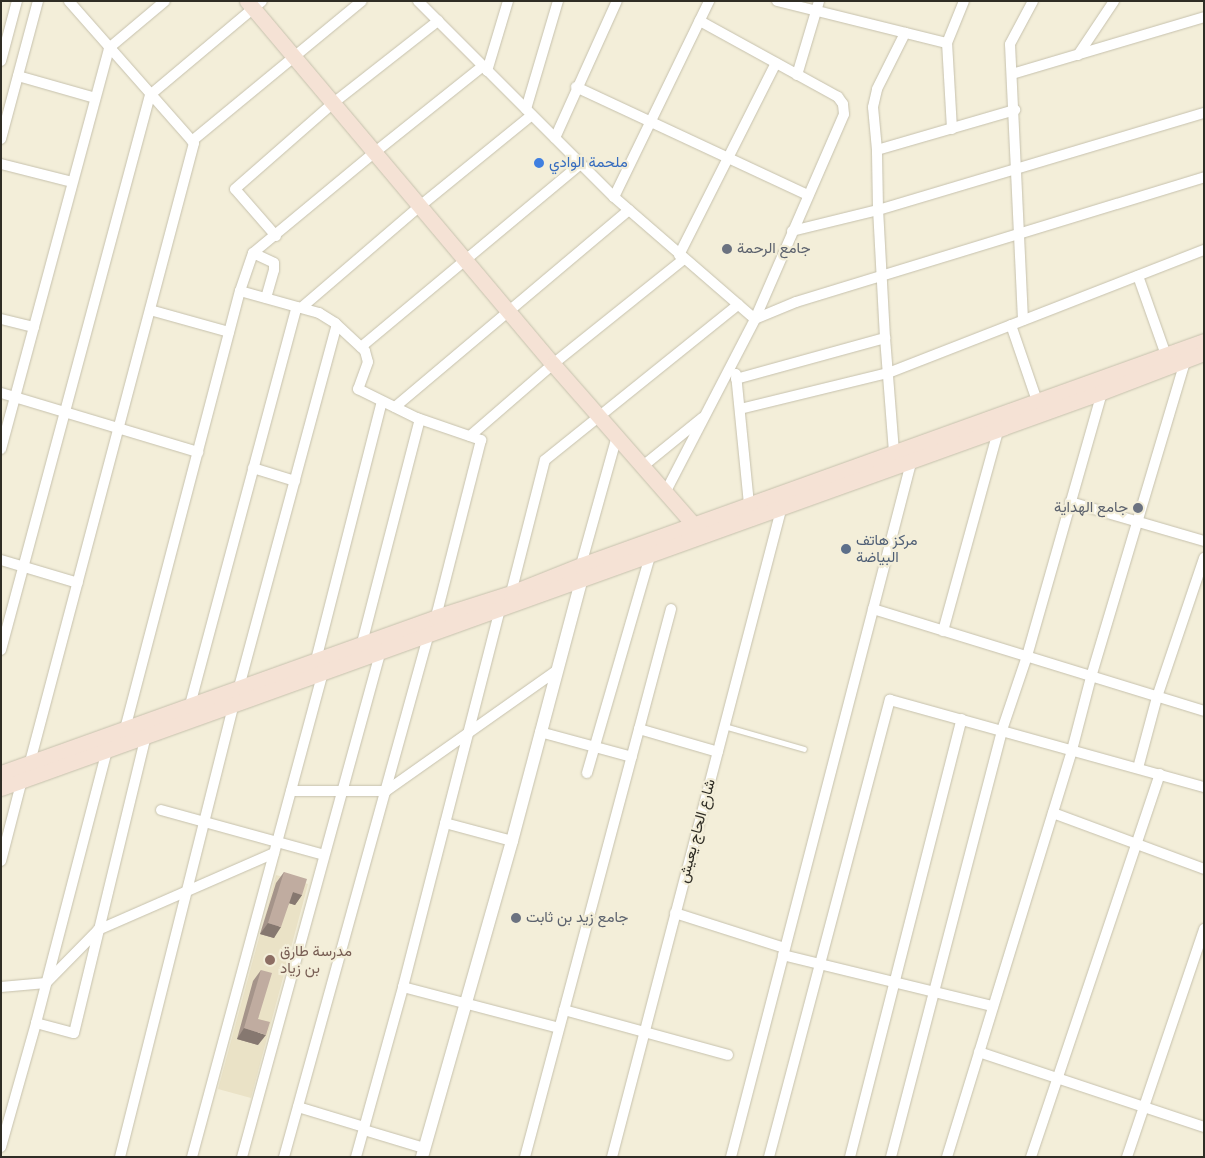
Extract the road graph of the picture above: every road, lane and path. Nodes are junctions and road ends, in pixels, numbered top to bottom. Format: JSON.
{"nodes":[{"id":1,"x":17,"y":1,"type":"edge"},
{"id":2,"x":38,"y":1,"type":"edge"},
{"id":3,"x":69,"y":1,"type":"edge"},
{"id":4,"x":165,"y":1,"type":"edge"},
{"id":5,"x":362,"y":1,"type":"edge"},
{"id":6,"x":508,"y":1,"type":"edge"},
{"id":7,"x":558,"y":1,"type":"edge"},
{"id":8,"x":616,"y":1,"type":"edge"},
{"id":9,"x":709,"y":1,"type":"edge"},
{"id":10,"x":777,"y":1,"type":"edge"},
{"id":11,"x":964,"y":1,"type":"edge"},
{"id":12,"x":1033,"y":1,"type":"edge"},
{"id":13,"x":1114,"y":1,"type":"edge"},
{"id":14,"x":254,"y":4,"type":"edge"},
{"id":15,"x":423,"y":4,"type":"edge"},
{"id":16,"x":817,"y":6,"type":"edge"},
{"id":17,"x":1204,"y":17,"type":"edge"},
{"id":18,"x":438,"y":21,"type":"junction"},
{"id":19,"x":700,"y":21,"type":"junction"},
{"id":20,"x":905,"y":33,"type":"junction"},
{"id":21,"x":947,"y":43,"type":"junction"},
{"id":22,"x":109,"y":48,"type":"junction"},
{"id":23,"x":1078,"y":54,"type":"junction"},
{"id":24,"x":294,"y":57,"type":"junction"},
{"id":25,"x":1,"y":60,"type":"edge"},
{"id":26,"x":776,"y":63,"type":"junction"},
{"id":27,"x":485,"y":68,"type":"junction"},
{"id":28,"x":1012,"y":74,"type":"junction"},
{"id":29,"x":798,"y":75,"type":"junction"},
{"id":30,"x":18,"y":76,"type":"junction"},
{"id":31,"x":576,"y":87,"type":"junction"},
{"id":32,"x":150,"y":95,"type":"junction"},
{"id":33,"x":95,"y":98,"type":"junction"},
{"id":34,"x":332,"y":104,"type":"junction"},
{"id":35,"x":1015,"y":110,"type":"junction"},
{"id":36,"x":529,"y":112,"type":"junction"},
{"id":37,"x":1204,"y":113,"type":"edge"},
{"id":38,"x":651,"y":121,"type":"junction"},
{"id":39,"x":952,"y":129,"type":"junction"},
{"id":40,"x":554,"y":138,"type":"junction"},
{"id":41,"x":1,"y":140,"type":"edge"},
{"id":42,"x":192,"y":141,"type":"junction"},
{"id":43,"x":878,"y":150,"type":"junction"},
{"id":44,"x":374,"y":152,"type":"junction"},
{"id":45,"x":729,"y":158,"type":"junction"},
{"id":46,"x":1,"y":164,"type":"edge"},
{"id":47,"x":581,"y":164,"type":"junction"},
{"id":48,"x":1016,"y":169,"type":"junction"},
{"id":49,"x":1204,"y":177,"type":"edge"},
{"id":50,"x":72,"y":182,"type":"junction"},
{"id":51,"x":808,"y":195,"type":"junction"},
{"id":52,"x":614,"y":197,"type":"junction"},
{"id":53,"x":420,"y":206,"type":"junction"},
{"id":54,"x":629,"y":210,"type":"junction"},
{"id":55,"x":878,"y":210,"type":"junction"},
{"id":56,"x":792,"y":231,"type":"junction"},
{"id":57,"x":1019,"y":233,"type":"junction"},
{"id":58,"x":276,"y":236,"type":"junction"},
{"id":59,"x":1204,"y":250,"type":"edge"},
{"id":60,"x":253,"y":253,"type":"junction"},
{"id":61,"x":682,"y":257,"type":"junction"},
{"id":62,"x":465,"y":259,"type":"junction"},
{"id":63,"x":882,"y":275,"type":"junction"},
{"id":64,"x":1138,"y":276,"type":"junction"},
{"id":65,"x":240,"y":291,"type":"junction"},
{"id":66,"x":266,"y":298,"type":"junction"},
{"id":67,"x":738,"y":306,"type":"junction"},
{"id":68,"x":299,"y":307,"type":"junction"},
{"id":69,"x":150,"y":310,"type":"junction"},
{"id":70,"x":510,"y":311,"type":"junction"},
{"id":71,"x":1,"y":318,"type":"edge"},
{"id":72,"x":755,"y":319,"type":"junction"},
{"id":73,"x":1023,"y":320,"type":"junction"},
{"id":74,"x":337,"y":325,"type":"junction"},
{"id":75,"x":1011,"y":325,"type":"junction"},
{"id":76,"x":34,"y":328,"type":"junction"},
{"id":77,"x":229,"y":332,"type":"junction"},
{"id":78,"x":885,"y":338,"type":"junction"},
{"id":79,"x":1204,"y":341,"type":"edge"},
{"id":80,"x":361,"y":347,"type":"junction"},
{"id":81,"x":1204,"y":353,"type":"edge"},
{"id":82,"x":1166,"y":355,"type":"junction"},
{"id":83,"x":736,"y":356,"type":"junction"},
{"id":84,"x":1186,"y":359,"type":"junction"},
{"id":85,"x":553,"y":364,"type":"junction"},
{"id":86,"x":888,"y":373,"type":"junction"},
{"id":87,"x":736,"y":379,"type":"junction"},
{"id":88,"x":1102,"y":392,"type":"junction"},
{"id":89,"x":1,"y":393,"type":"edge"},
{"id":90,"x":15,"y":397,"type":"junction"},
{"id":91,"x":382,"y":401,"type":"junction"},
{"id":92,"x":1037,"y":401,"type":"junction"},
{"id":93,"x":395,"y":406,"type":"junction"},
{"id":94,"x":740,"y":410,"type":"junction"},
{"id":95,"x":64,"y":412,"type":"junction"},
{"id":96,"x":705,"y":416,"type":"junction"},
{"id":97,"x":600,"y":417,"type":"junction"},
{"id":98,"x":420,"y":418,"type":"junction"},
{"id":99,"x":999,"y":427,"type":"junction"},
{"id":100,"x":119,"y":429,"type":"junction"},
{"id":101,"x":470,"y":436,"type":"junction"},
{"id":102,"x":617,"y":436,"type":"junction"},
{"id":103,"x":1,"y":449,"type":"edge"},
{"id":104,"x":198,"y":452,"type":"junction"},
{"id":105,"x":894,"y":452,"type":"junction"},
{"id":106,"x":912,"y":458,"type":"junction"},
{"id":107,"x":643,"y":466,"type":"junction"},
{"id":108,"x":253,"y":468,"type":"junction"},
{"id":109,"x":294,"y":481,"type":"junction"},
{"id":110,"x":666,"y":491,"type":"junction"},
{"id":111,"x":1070,"y":502,"type":"junction"},
{"id":112,"x":749,"y":504,"type":"junction"},
{"id":113,"x":782,"y":506,"type":"junction"},
{"id":114,"x":1139,"y":522,"type":"junction"},
{"id":115,"x":693,"y":524,"type":"junction"},
{"id":116,"x":1204,"y":541,"type":"edge"},
{"id":117,"x":651,"y":553,"type":"junction"},
{"id":118,"x":1204,"y":558,"type":"edge"},
{"id":119,"x":1,"y":560,"type":"edge"},
{"id":120,"x":23,"y":567,"type":"junction"},
{"id":121,"x":581,"y":571,"type":"junction"},
{"id":122,"x":78,"y":583,"type":"junction"},
{"id":123,"x":511,"y":593,"type":"junction"},
{"id":124,"x":500,"y":608,"type":"junction"},
{"id":125,"x":671,"y":609,"type":"dead end"},
{"id":126,"x":872,"y":609,"type":"junction"},
{"id":127,"x":436,"y":617,"type":"junction"},
{"id":128,"x":943,"y":631,"type":"junction"},
{"id":129,"x":429,"y":633,"type":"junction"},
{"id":130,"x":362,"y":643,"type":"junction"},
{"id":131,"x":1,"y":650,"type":"edge"},
{"id":132,"x":381,"y":650,"type":"junction"},
{"id":133,"x":1027,"y":656,"type":"junction"},
{"id":134,"x":319,"y":666,"type":"junction"},
{"id":135,"x":555,"y":672,"type":"junction"},
{"id":136,"x":1092,"y":677,"type":"junction"},
{"id":137,"x":239,"y":687,"type":"junction"},
{"id":138,"x":1157,"y":697,"type":"junction"},
{"id":139,"x":234,"y":704,"type":"junction"},
{"id":140,"x":190,"y":705,"type":"junction"},
{"id":141,"x":1204,"y":711,"type":"edge"},
{"id":142,"x":962,"y":719,"type":"junction"},
{"id":143,"x":724,"y":726,"type":"junction"},
{"id":144,"x":125,"y":729,"type":"junction"},
{"id":145,"x":639,"y":729,"type":"junction"},
{"id":146,"x":1002,"y":730,"type":"junction"},
{"id":147,"x":469,"y":731,"type":"junction"},
{"id":148,"x":540,"y":732,"type":"junction"},
{"id":149,"x":146,"y":736,"type":"junction"},
{"id":150,"x":595,"y":747,"type":"junction"},
{"id":151,"x":804,"y":749,"type":"dead end"},
{"id":152,"x":106,"y":750,"type":"junction"},
{"id":153,"x":1072,"y":750,"type":"junction"},
{"id":154,"x":718,"y":752,"type":"junction"},
{"id":155,"x":632,"y":757,"type":"junction"},
{"id":156,"x":30,"y":762,"type":"junction"},
{"id":157,"x":1138,"y":768,"type":"junction"},
{"id":158,"x":1,"y":773,"type":"edge"},
{"id":159,"x":587,"y":773,"type":"dead end"},
{"id":160,"x":1160,"y":774,"type":"junction"},
{"id":161,"x":22,"y":780,"type":"junction"},
{"id":162,"x":1,"y":788,"type":"edge"},
{"id":163,"x":1204,"y":788,"type":"edge"},
{"id":164,"x":291,"y":791,"type":"junction"},
{"id":165,"x":341,"y":791,"type":"junction"},
{"id":166,"x":386,"y":791,"type":"junction"},
{"id":167,"x":161,"y":810,"type":"dead end"},
{"id":168,"x":1053,"y":813,"type":"junction"},
{"id":169,"x":204,"y":822,"type":"junction"},
{"id":170,"x":445,"y":823,"type":"junction"},
{"id":171,"x":512,"y":841,"type":"junction"},
{"id":172,"x":277,"y":842,"type":"junction"},
{"id":173,"x":1137,"y":844,"type":"junction"},
{"id":174,"x":274,"y":853,"type":"junction"},
{"id":175,"x":324,"y":855,"type":"junction"},
{"id":176,"x":1,"y":861,"type":"edge"},
{"id":177,"x":1204,"y":869,"type":"edge"},
{"id":178,"x":187,"y":891,"type":"junction"},
{"id":179,"x":676,"y":914,"type":"junction"},
{"id":180,"x":1204,"y":929,"type":"edge"},
{"id":181,"x":98,"y":930,"type":"junction"},
{"id":182,"x":784,"y":952,"type":"junction"},
{"id":183,"x":820,"y":964,"type":"junction"},
{"id":184,"x":894,"y":982,"type":"junction"},
{"id":185,"x":46,"y":983,"type":"junction"},
{"id":186,"x":403,"y":986,"type":"junction"},
{"id":187,"x":1,"y":987,"type":"edge"},
{"id":188,"x":934,"y":992,"type":"junction"},
{"id":189,"x":465,"y":1004,"type":"junction"},
{"id":190,"x":993,"y":1006,"type":"junction"},
{"id":191,"x":564,"y":1010,"type":"junction"},
{"id":192,"x":36,"y":1023,"type":"junction"},
{"id":193,"x":559,"y":1028,"type":"junction"},
{"id":194,"x":645,"y":1031,"type":"junction"},
{"id":195,"x":979,"y":1052,"type":"junction"},
{"id":196,"x":728,"y":1055,"type":"dead end"},
{"id":197,"x":1058,"y":1078,"type":"junction"},
{"id":198,"x":298,"y":1107,"type":"junction"},
{"id":199,"x":1144,"y":1107,"type":"junction"},
{"id":200,"x":1204,"y":1127,"type":"edge"},
{"id":201,"x":364,"y":1128,"type":"junction"},
{"id":202,"x":1,"y":1147,"type":"edge"},
{"id":203,"x":423,"y":1153,"type":"edge"},
{"id":204,"x":120,"y":1157,"type":"edge"},
{"id":205,"x":192,"y":1157,"type":"edge"},
{"id":206,"x":242,"y":1157,"type":"edge"},
{"id":207,"x":284,"y":1157,"type":"edge"},
{"id":208,"x":356,"y":1157,"type":"edge"},
{"id":209,"x":525,"y":1157,"type":"edge"},
{"id":210,"x":612,"y":1157,"type":"edge"},
{"id":211,"x":731,"y":1157,"type":"edge"},
{"id":212,"x":769,"y":1157,"type":"edge"},
{"id":213,"x":850,"y":1157,"type":"edge"},
{"id":214,"x":891,"y":1157,"type":"edge"},
{"id":215,"x":947,"y":1157,"type":"edge"},
{"id":216,"x":1031,"y":1157,"type":"edge"},
{"id":217,"x":1127,"y":1157,"type":"edge"}],
"edges":[{"from":1,"to":25,"type":"street"},
{"from":2,"to":30,"type":"street"},
{"from":3,"to":22,"type":"street"},
{"from":4,"to":22,"type":"street"},
{"from":5,"to":24,"type":"street"},
{"from":6,"to":27,"type":"street"},
{"from":7,"to":36,"type":"street"},
{"from":8,"to":31,"type":"street"},
{"from":9,"to":19,"type":"street"},
{"from":10,"to":16,"type":"street"},
{"from":11,"to":21,"type":"street"},
{"from":12,"to":28,"type":"street"},
{"from":13,"to":23,"type":"street"},
{"from":14,"to":24,"type":"main road"},
{"from":14,"to":32,"type":"street"},
{"from":15,"to":18,"type":"street"},
{"from":16,"to":20,"type":"street"},
{"from":16,"to":29,"type":"street"},
{"from":17,"to":23,"type":"street"},
{"from":18,"to":27,"type":"street"},
{"from":18,"to":34,"type":"street"},
{"from":19,"to":26,"type":"street"},
{"from":19,"to":38,"type":"street"},
{"from":20,"to":21,"type":"street"},
{"from":20,"to":43,"type":"street"},
{"from":21,"to":39,"type":"street"},
{"from":22,"to":32,"type":"street"},
{"from":22,"to":33,"type":"street"},
{"from":23,"to":28,"type":"street"},
{"from":24,"to":34,"type":"main road"},
{"from":24,"to":42,"type":"street"},
{"from":26,"to":29,"type":"street"},
{"from":26,"to":45,"type":"street"},
{"from":27,"to":36,"type":"street"},
{"from":27,"to":44,"type":"street"},
{"from":28,"to":35,"type":"street"},
{"from":29,"to":51,"type":"street"},
{"from":30,"to":33,"type":"street"},
{"from":30,"to":41,"type":"street"},
{"from":31,"to":38,"type":"street"},
{"from":31,"to":40,"type":"street"},
{"from":32,"to":42,"type":"street"},
{"from":32,"to":95,"type":"street"},
{"from":33,"to":50,"type":"street"},
{"from":34,"to":44,"type":"main road"},
{"from":34,"to":58,"type":"street"},
{"from":35,"to":39,"type":"street"},
{"from":35,"to":48,"type":"street"},
{"from":36,"to":40,"type":"street"},
{"from":36,"to":53,"type":"street"},
{"from":37,"to":48,"type":"street"},
{"from":38,"to":45,"type":"street"},
{"from":38,"to":52,"type":"street"},
{"from":39,"to":43,"type":"street"},
{"from":40,"to":47,"type":"street"},
{"from":42,"to":69,"type":"street"},
{"from":43,"to":55,"type":"street"},
{"from":44,"to":53,"type":"main road"},
{"from":44,"to":58,"type":"street"},
{"from":45,"to":51,"type":"street"},
{"from":45,"to":61,"type":"street"},
{"from":46,"to":50,"type":"street"},
{"from":47,"to":52,"type":"street"},
{"from":47,"to":62,"type":"street"},
{"from":48,"to":55,"type":"street"},
{"from":48,"to":57,"type":"street"},
{"from":49,"to":57,"type":"street"},
{"from":50,"to":76,"type":"street"},
{"from":51,"to":56,"type":"street"},
{"from":52,"to":54,"type":"street"},
{"from":53,"to":62,"type":"main road"},
{"from":53,"to":68,"type":"street"},
{"from":54,"to":61,"type":"street"},
{"from":54,"to":70,"type":"street"},
{"from":55,"to":56,"type":"street"},
{"from":55,"to":63,"type":"street"},
{"from":56,"to":72,"type":"street"},
{"from":57,"to":63,"type":"street"},
{"from":57,"to":73,"type":"street"},
{"from":58,"to":60,"type":"street"},
{"from":59,"to":64,"type":"street"},
{"from":60,"to":65,"type":"street"},
{"from":60,"to":66,"type":"street"},
{"from":61,"to":67,"type":"street"},
{"from":61,"to":85,"type":"street"},
{"from":62,"to":70,"type":"main road"},
{"from":62,"to":80,"type":"street"},
{"from":63,"to":72,"type":"street"},
{"from":63,"to":78,"type":"street"},
{"from":64,"to":73,"type":"street"},
{"from":64,"to":82,"type":"street"},
{"from":65,"to":66,"type":"street"},
{"from":65,"to":77,"type":"street"},
{"from":66,"to":68,"type":"street"},
{"from":67,"to":72,"type":"street"},
{"from":67,"to":97,"type":"street"},
{"from":68,"to":74,"type":"street"},
{"from":68,"to":108,"type":"street"},
{"from":69,"to":77,"type":"street"},
{"from":69,"to":100,"type":"street"},
{"from":70,"to":85,"type":"main road"},
{"from":70,"to":93,"type":"street"},
{"from":71,"to":76,"type":"street"},
{"from":72,"to":83,"type":"street"},
{"from":73,"to":75,"type":"street"},
{"from":74,"to":80,"type":"street"},
{"from":74,"to":109,"type":"street"},
{"from":75,"to":86,"type":"street"},
{"from":75,"to":92,"type":"street"},
{"from":76,"to":90,"type":"street"},
{"from":77,"to":104,"type":"street"},
{"from":78,"to":86,"type":"street"},
{"from":78,"to":87,"type":"street"},
{"from":79,"to":82,"type":"main road"},
{"from":80,"to":91,"type":"street"},
{"from":81,"to":84,"type":"main road"},
{"from":82,"to":92,"type":"main road"},
{"from":83,"to":87,"type":"street"},
{"from":83,"to":96,"type":"street"},
{"from":84,"to":88,"type":"main road"},
{"from":84,"to":114,"type":"street"},
{"from":85,"to":97,"type":"main road"},
{"from":85,"to":101,"type":"street"},
{"from":86,"to":94,"type":"street"},
{"from":86,"to":105,"type":"street"},
{"from":87,"to":94,"type":"street"},
{"from":88,"to":99,"type":"main road"},
{"from":88,"to":111,"type":"street"},
{"from":89,"to":90,"type":"street"},
{"from":90,"to":95,"type":"street"},
{"from":90,"to":103,"type":"street"},
{"from":91,"to":93,"type":"street"},
{"from":91,"to":134,"type":"street"},
{"from":92,"to":105,"type":"main road"},
{"from":93,"to":98,"type":"street"},
{"from":94,"to":112,"type":"street"},
{"from":95,"to":100,"type":"street"},
{"from":95,"to":120,"type":"street"},
{"from":96,"to":107,"type":"street"},
{"from":96,"to":110,"type":"street"},
{"from":97,"to":102,"type":"main road"},
{"from":97,"to":123,"type":"street"},
{"from":98,"to":101,"type":"street"},
{"from":98,"to":130,"type":"street"},
{"from":99,"to":106,"type":"main road"},
{"from":99,"to":128,"type":"street"},
{"from":100,"to":104,"type":"street"},
{"from":100,"to":122,"type":"street"},
{"from":101,"to":127,"type":"street"},
{"from":102,"to":107,"type":"main road"},
{"from":102,"to":121,"type":"street"},
{"from":104,"to":144,"type":"street"},
{"from":105,"to":112,"type":"main road"},
{"from":106,"to":113,"type":"main road"},
{"from":106,"to":126,"type":"street"},
{"from":107,"to":110,"type":"main road"},
{"from":108,"to":109,"type":"street"},
{"from":108,"to":140,"type":"street"},
{"from":109,"to":137,"type":"street"},
{"from":110,"to":115,"type":"main road"},
{"from":111,"to":114,"type":"street"},
{"from":111,"to":133,"type":"street"},
{"from":112,"to":115,"type":"main road"},
{"from":113,"to":117,"type":"main road"},
{"from":113,"to":143,"type":"street","name":"شارع الحاج يعيش"},
{"from":114,"to":116,"type":"street"},
{"from":114,"to":136,"type":"street"},
{"from":115,"to":121,"type":"main road"},
{"from":117,"to":121,"type":"main road"},
{"from":117,"to":150,"type":"street"},
{"from":118,"to":138,"type":"street"},
{"from":119,"to":120,"type":"street"},
{"from":120,"to":122,"type":"street"},
{"from":120,"to":131,"type":"street"},
{"from":121,"to":123,"type":"main road"},
{"from":121,"to":124,"type":"main road"},
{"from":121,"to":135,"type":"street"},
{"from":122,"to":156,"type":"street"},
{"from":123,"to":127,"type":"main road"},
{"from":124,"to":129,"type":"main road"},
{"from":124,"to":147,"type":"street"},
{"from":125,"to":145,"type":"street"},
{"from":126,"to":128,"type":"street"},
{"from":126,"to":182,"type":"street"},
{"from":127,"to":130,"type":"main road"},
{"from":128,"to":133,"type":"street"},
{"from":129,"to":132,"type":"main road"},
{"from":129,"to":166,"type":"street"},
{"from":130,"to":134,"type":"main road"},
{"from":132,"to":134,"type":"main road"},
{"from":132,"to":165,"type":"street"},
{"from":133,"to":136,"type":"street"},
{"from":133,"to":146,"type":"street"},
{"from":134,"to":137,"type":"main road"},
{"from":134,"to":139,"type":"main road"},
{"from":134,"to":164,"type":"street"},
{"from":135,"to":147,"type":"street"},
{"from":135,"to":148,"type":"street"},
{"from":136,"to":138,"type":"street"},
{"from":136,"to":153,"type":"street"},
{"from":137,"to":140,"type":"main road"},
{"from":138,"to":141,"type":"street"},
{"from":138,"to":157,"type":"street"},
{"from":139,"to":149,"type":"main road"},
{"from":139,"to":169,"type":"street"},
{"from":140,"to":144,"type":"main road"},
{"from":142,"to":146,"type":"street"},
{"from":142,"to":183,"type":"street"},
{"from":142,"to":184,"type":"street"},
{"from":143,"to":151,"type":"lane"},
{"from":143,"to":154,"type":"street","name":"شارع الحاج يعيش"},
{"from":144,"to":156,"type":"main road"},
{"from":145,"to":154,"type":"street"},
{"from":145,"to":155,"type":"street"},
{"from":146,"to":153,"type":"street"},
{"from":146,"to":188,"type":"street"},
{"from":147,"to":166,"type":"street"},
{"from":147,"to":170,"type":"street"},
{"from":148,"to":150,"type":"street"},
{"from":148,"to":171,"type":"street"},
{"from":149,"to":152,"type":"main road"},
{"from":149,"to":181,"type":"street"},
{"from":150,"to":155,"type":"street"},
{"from":150,"to":159,"type":"street"},
{"from":152,"to":161,"type":"main road"},
{"from":152,"to":185,"type":"street"},
{"from":153,"to":157,"type":"street"},
{"from":153,"to":168,"type":"street"},
{"from":154,"to":179,"type":"street","name":"شارع الحاج يعيش"},
{"from":155,"to":191,"type":"street"},
{"from":156,"to":158,"type":"main road"},
{"from":157,"to":160,"type":"street"},
{"from":160,"to":163,"type":"street"},
{"from":160,"to":173,"type":"street"},
{"from":161,"to":162,"type":"main road"},
{"from":161,"to":176,"type":"street"},
{"from":164,"to":165,"type":"street"},
{"from":164,"to":172,"type":"street"},
{"from":165,"to":166,"type":"street"},
{"from":165,"to":175,"type":"street"},
{"from":166,"to":198,"type":"street"},
{"from":167,"to":169,"type":"street"},
{"from":168,"to":173,"type":"street"},
{"from":168,"to":190,"type":"street"},
{"from":169,"to":172,"type":"street"},
{"from":169,"to":178,"type":"street"},
{"from":170,"to":171,"type":"street"},
{"from":170,"to":186,"type":"street"},
{"from":171,"to":189,"type":"street"},
{"from":172,"to":174,"type":"street"},
{"from":172,"to":175,"type":"street"},
{"from":173,"to":177,"type":"street"},
{"from":173,"to":197,"type":"street"},
{"from":174,"to":178,"type":"street"},
{"from":174,"to":205,"type":"street"},
{"from":175,"to":206,"type":"street"},
{"from":178,"to":181,"type":"street"},
{"from":178,"to":204,"type":"street"},
{"from":179,"to":182,"type":"street"},
{"from":179,"to":194,"type":"street","name":"شارع الحاج يعيش"},
{"from":180,"to":199,"type":"street"},
{"from":181,"to":185,"type":"street"},
{"from":181,"to":192,"type":"street"},
{"from":182,"to":183,"type":"street"},
{"from":182,"to":211,"type":"street"},
{"from":183,"to":184,"type":"street"},
{"from":183,"to":212,"type":"street"},
{"from":184,"to":188,"type":"street"},
{"from":184,"to":213,"type":"street"},
{"from":185,"to":187,"type":"street"},
{"from":185,"to":192,"type":"street"},
{"from":186,"to":189,"type":"street"},
{"from":186,"to":201,"type":"street"},
{"from":188,"to":190,"type":"street"},
{"from":188,"to":214,"type":"street"},
{"from":189,"to":193,"type":"street"},
{"from":189,"to":203,"type":"street"},
{"from":190,"to":195,"type":"street"},
{"from":191,"to":193,"type":"street"},
{"from":191,"to":194,"type":"street"},
{"from":192,"to":202,"type":"street"},
{"from":193,"to":209,"type":"street"},
{"from":194,"to":196,"type":"street"},
{"from":194,"to":210,"type":"street","name":"شارع الحاج يعيش"},
{"from":195,"to":197,"type":"street"},
{"from":195,"to":215,"type":"street"},
{"from":197,"to":199,"type":"street"},
{"from":197,"to":216,"type":"street"},
{"from":198,"to":201,"type":"street"},
{"from":198,"to":207,"type":"street"},
{"from":199,"to":200,"type":"street"},
{"from":199,"to":217,"type":"street"},
{"from":201,"to":203,"type":"street"},
{"from":201,"to":208,"type":"street"}]}
